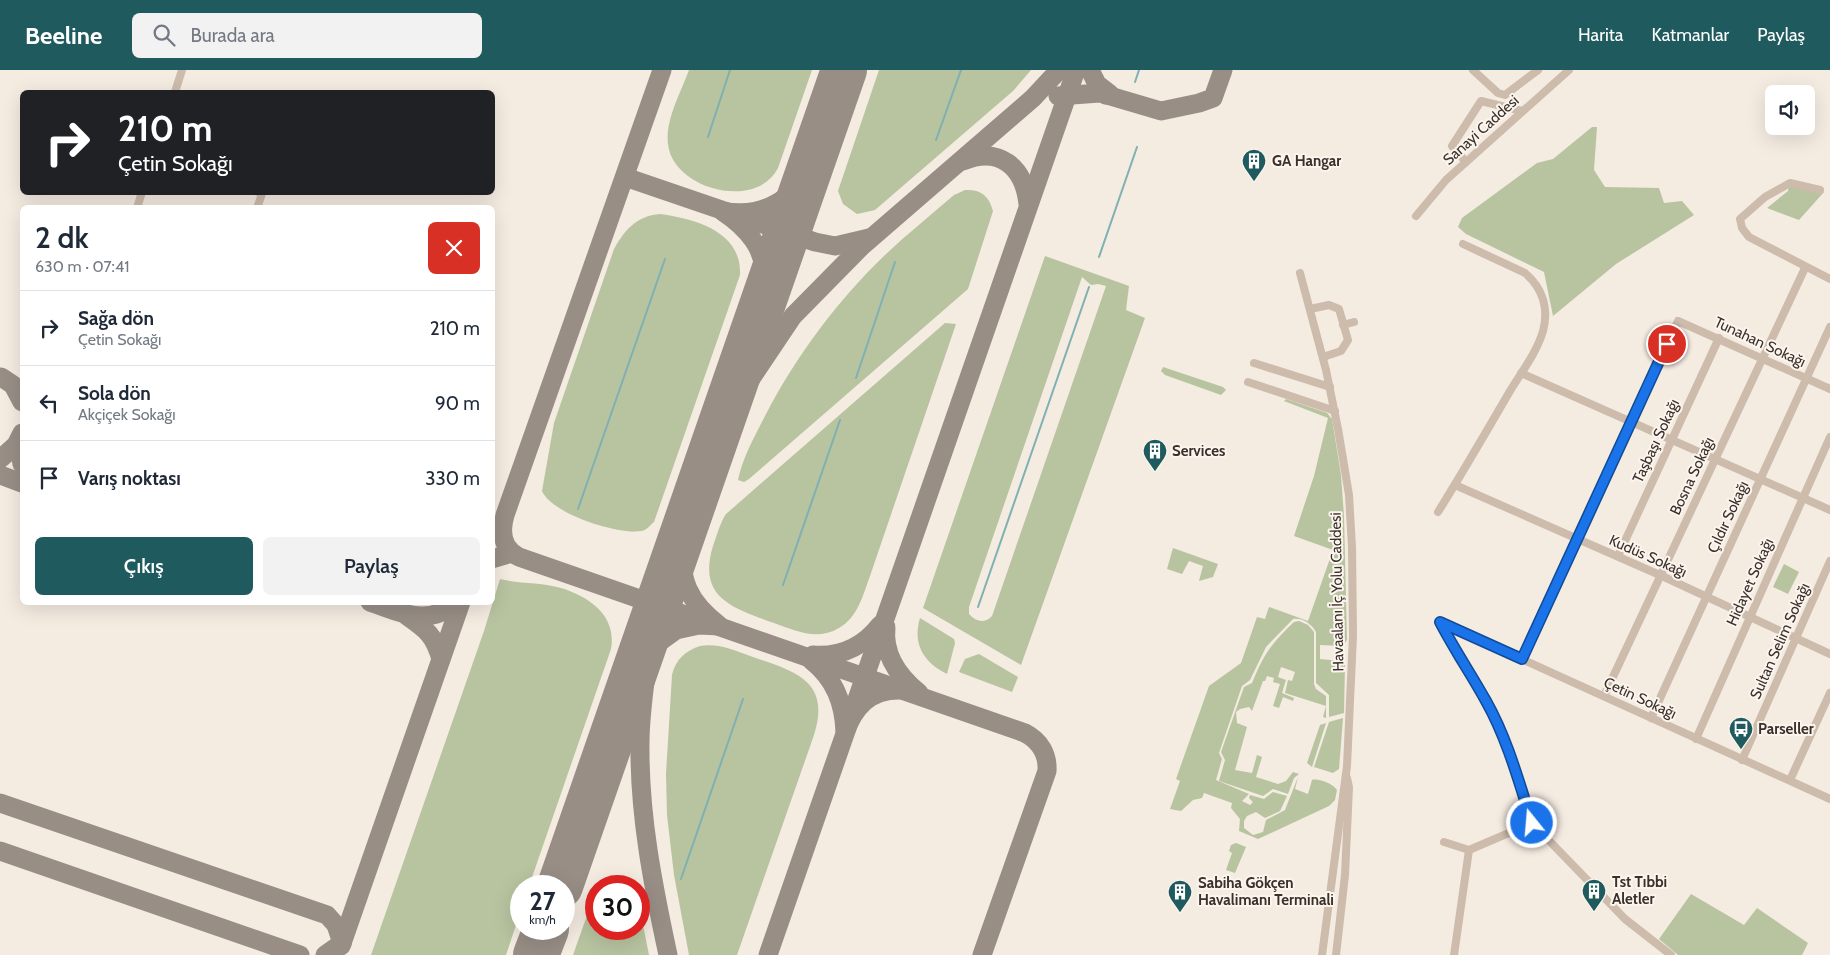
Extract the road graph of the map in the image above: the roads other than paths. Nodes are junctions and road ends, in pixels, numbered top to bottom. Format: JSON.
{"nodes":[{"id":1,"x":182,"y":70,"type":"edge"},
{"id":2,"x":1473,"y":70,"type":"edge"},
{"id":3,"x":1538,"y":70,"type":"edge"},
{"id":4,"x":1569,"y":70,"type":"edge"},
{"id":5,"x":1527,"y":73,"type":"edge"},
{"id":6,"x":176,"y":90,"type":"edge"},
{"id":7,"x":1522,"y":111,"type":"junction"},
{"id":8,"x":1466,"y":162,"type":"junction"},
{"id":9,"x":1820,"y":190,"type":"dead end"},
{"id":10,"x":1416,"y":216,"type":"dead end"},
{"id":11,"x":1463,"y":244,"type":"dead end"},
{"id":12,"x":1806,"y":268,"type":"junction"},
{"id":13,"x":1300,"y":273,"type":"dead end"},
{"id":14,"x":1830,"y":279,"type":"edge"},
{"id":15,"x":1310,"y":309,"type":"junction"},
{"id":16,"x":1354,"y":322,"type":"dead end"},
{"id":17,"x":1343,"y":325,"type":"junction"},
{"id":18,"x":1830,"y":327,"type":"edge"},
{"id":19,"x":1720,"y":338,"type":"junction"},
{"id":20,"x":1323,"y":357,"type":"junction"},
{"id":21,"x":1762,"y":358,"type":"junction"},
{"id":22,"x":1254,"y":363,"type":"dead end"},
{"id":23,"x":1521,"y":373,"type":"junction"},
{"id":24,"x":1806,"y":378,"type":"junction"},
{"id":25,"x":1248,"y":382,"type":"dead end"},
{"id":26,"x":1330,"y":387,"type":"junction"},
{"id":27,"x":1830,"y":389,"type":"edge"},
{"id":28,"x":1335,"y":411,"type":"junction"},
{"id":29,"x":1631,"y":420,"type":"junction"},
{"id":30,"x":1830,"y":437,"type":"edge"},
{"id":31,"x":1673,"y":439,"type":"junction"},
{"id":32,"x":1716,"y":458,"type":"junction"},
{"id":33,"x":1760,"y":480,"type":"junction"},
{"id":34,"x":1455,"y":485,"type":"junction"},
{"id":35,"x":1803,"y":498,"type":"junction"},
{"id":36,"x":1830,"y":510,"type":"edge"},
{"id":37,"x":1438,"y":512,"type":"dead end"},
{"id":38,"x":1575,"y":539,"type":"junction"},
{"id":39,"x":1618,"y":556,"type":"junction"},
{"id":40,"x":1830,"y":561,"type":"edge"},
{"id":41,"x":1662,"y":576,"type":"junction"},
{"id":42,"x":1706,"y":596,"type":"junction"},
{"id":43,"x":1750,"y":616,"type":"junction"},
{"id":44,"x":1796,"y":638,"type":"junction"},
{"id":45,"x":1830,"y":654,"type":"edge"},
{"id":46,"x":1522,"y":659,"type":"junction"},
{"id":47,"x":1830,"y":693,"type":"edge"},
{"id":48,"x":1604,"y":696,"type":"junction"},
{"id":49,"x":1651,"y":718,"type":"junction"},
{"id":50,"x":1696,"y":739,"type":"junction"},
{"id":51,"x":1742,"y":760,"type":"junction"},
{"id":52,"x":1346,"y":773,"type":"junction"},
{"id":53,"x":1790,"y":780,"type":"junction"},
{"id":54,"x":1830,"y":799,"type":"edge"},
{"id":55,"x":1532,"y":823,"type":"junction"},
{"id":56,"x":1444,"y":842,"type":"dead end"},
{"id":57,"x":1469,"y":850,"type":"junction"},
{"id":58,"x":1322,"y":955,"type":"edge"},
{"id":59,"x":1336,"y":955,"type":"edge"},
{"id":60,"x":1454,"y":955,"type":"edge"},
{"id":61,"x":1671,"y":955,"type":"edge"}],
"edges":[{"from":1,"to":6,"type":"street"},
{"from":2,"to":5,"type":"street"},
{"from":3,"to":5,"type":"street"},
{"from":4,"to":7,"type":"street","name":"Sanayi Caddesi"},
{"from":7,"to":8,"type":"street","name":"Sanayi Caddesi"},
{"from":7,"to":8,"type":"street"},
{"from":8,"to":10,"type":"street","name":"Sanayi Caddesi"},
{"from":9,"to":12,"type":"street"},
{"from":11,"to":23,"type":"street"},
{"from":12,"to":14,"type":"street"},
{"from":12,"to":21,"type":"street","name":"Bosna Sokağı"},
{"from":13,"to":15,"type":"street","name":"Havaalanı İç Yolu Caddesi"},
{"from":15,"to":17,"type":"street"},
{"from":15,"to":20,"type":"street","name":"Havaalanı İç Yolu Caddesi"},
{"from":16,"to":17,"type":"street"},
{"from":17,"to":20,"type":"street"},
{"from":18,"to":24,"type":"street","name":"Çıldır Sokağı"},
{"from":19,"to":21,"type":"street","name":"Tunahan Sokağı"},
{"from":19,"to":29,"type":"street","name":"Tunahan Sokağı"},
{"from":19,"to":31,"type":"street","name":"Taşbaşı Sokağı"},
{"from":20,"to":26,"type":"street","name":"Havaalanı İç Yolu Caddesi"},
{"from":21,"to":24,"type":"street","name":"Tunahan Sokağı"},
{"from":21,"to":32,"type":"street","name":"Bosna Sokağı"},
{"from":22,"to":26,"type":"street"},
{"from":23,"to":29,"type":"street"},
{"from":23,"to":34,"type":"street"},
{"from":24,"to":27,"type":"street","name":"Tunahan Sokağı"},
{"from":24,"to":33,"type":"street","name":"Çıldır Sokağı"},
{"from":25,"to":28,"type":"street"},
{"from":26,"to":28,"type":"street","name":"Havaalanı İç Yolu Caddesi"},
{"from":28,"to":52,"type":"street","name":"Havaalanı İç Yolu Caddesi"},
{"from":29,"to":31,"type":"street"},
{"from":29,"to":38,"type":"street"},
{"from":30,"to":35,"type":"street","name":"Hidayet Sokağı"},
{"from":31,"to":32,"type":"street"},
{"from":31,"to":39,"type":"street","name":"Taşbaşı Sokağı"},
{"from":32,"to":33,"type":"street"},
{"from":32,"to":41,"type":"street","name":"Bosna Sokağı"},
{"from":33,"to":35,"type":"street"},
{"from":33,"to":42,"type":"street","name":"Çıldır Sokağı"},
{"from":34,"to":37,"type":"street"},
{"from":34,"to":38,"type":"street","name":"Kudüs Sokağı"},
{"from":35,"to":36,"type":"street"},
{"from":35,"to":43,"type":"street","name":"Hidayet Sokağı"},
{"from":38,"to":39,"type":"street","name":"Kudüs Sokağı"},
{"from":38,"to":46,"type":"street"},
{"from":39,"to":41,"type":"street","name":"Kudüs Sokağı"},
{"from":40,"to":44,"type":"street","name":"Sultan Selim Sokağı"},
{"from":41,"to":42,"type":"street","name":"Kudüs Sokağı"},
{"from":41,"to":48,"type":"street","name":"Bosna Sokağı"},
{"from":42,"to":43,"type":"street","name":"Kudüs Sokağı"},
{"from":42,"to":49,"type":"street","name":"Çıldır Sokağı"},
{"from":43,"to":44,"type":"street","name":"Kudüs Sokağı"},
{"from":43,"to":50,"type":"street","name":"Hidayet Sokağı"},
{"from":44,"to":45,"type":"street","name":"Kudüs Sokağı"},
{"from":44,"to":51,"type":"street","name":"Sultan Selim Sokağı"},
{"from":46,"to":48,"type":"street","name":"Çetin Sokağı"},
{"from":46,"to":55,"type":"street","name":"Çetin Sokağı"},
{"from":47,"to":53,"type":"street"},
{"from":48,"to":49,"type":"street","name":"Çetin Sokağı"},
{"from":49,"to":50,"type":"street","name":"Çetin Sokağı"},
{"from":50,"to":51,"type":"street","name":"Çetin Sokağı"},
{"from":51,"to":53,"type":"street","name":"Çetin Sokağı"},
{"from":52,"to":58,"type":"street","name":"Havaalanı İç Yolu Caddesi"},
{"from":52,"to":59,"type":"street","name":"Havaalanı İç Yolu Caddesi"},
{"from":53,"to":54,"type":"street","name":"Çetin Sokağı"},
{"from":55,"to":57,"type":"street"},
{"from":55,"to":61,"type":"street"},
{"from":56,"to":57,"type":"street"},
{"from":57,"to":60,"type":"street"}]}
